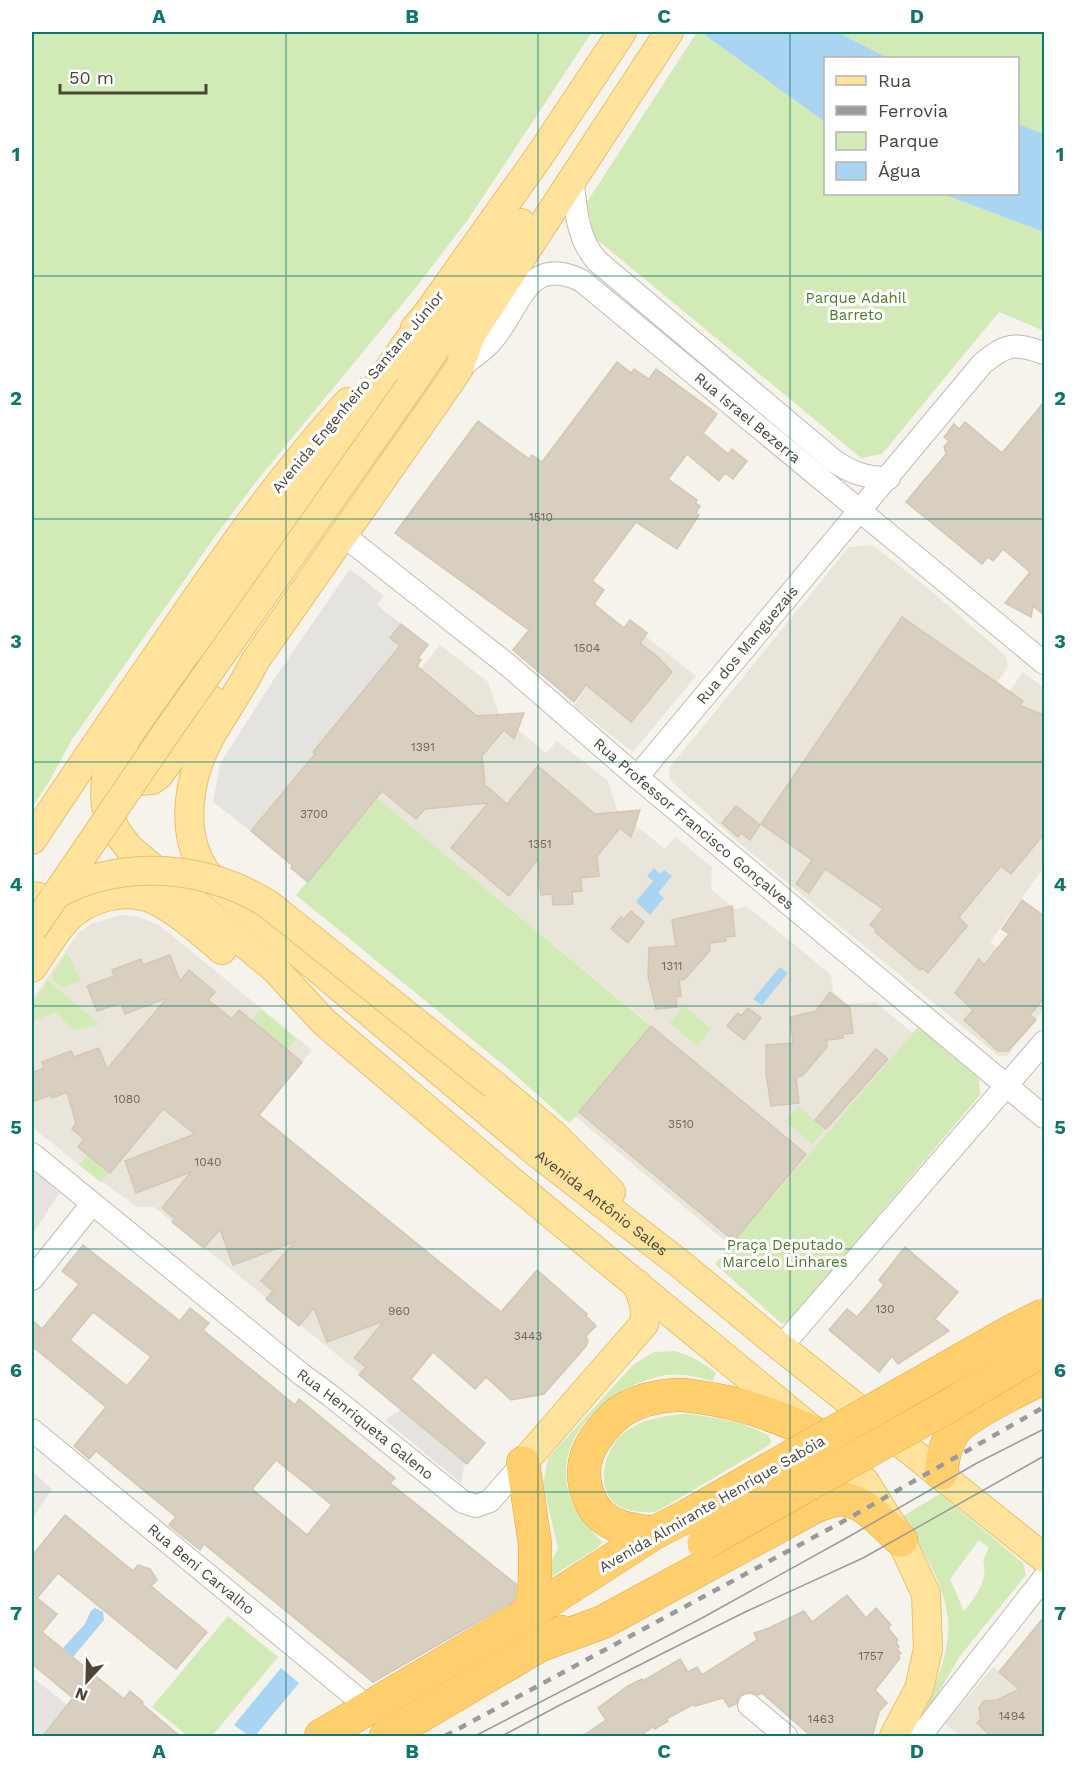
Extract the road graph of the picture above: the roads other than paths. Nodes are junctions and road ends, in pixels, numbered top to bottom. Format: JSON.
{"nodes":[{"id":1,"x":622,"y":32,"type":"edge"},
{"id":2,"x":663,"y":41,"type":"edge"},
{"id":3,"x":572,"y":177,"type":"junction"},
{"id":4,"x":427,"y":314,"type":"junction"},
{"id":5,"x":1044,"y":353,"type":"edge"},
{"id":6,"x":459,"y":368,"type":"junction"},
{"id":7,"x":889,"y":478,"type":"junction"},
{"id":8,"x":860,"y":512,"type":"junction"},
{"id":9,"x":342,"y":534,"type":"junction"},
{"id":10,"x":219,"y":614,"type":"junction"},
{"id":11,"x":255,"y":661,"type":"junction"},
{"id":12,"x":1044,"y":663,"type":"edge"},
{"id":13,"x":637,"y":777,"type":"junction"},
{"id":14,"x":190,"y":825,"type":"joint"},
{"id":15,"x":32,"y":840,"type":"edge"},
{"id":16,"x":32,"y":896,"type":"edge"},
{"id":17,"x":32,"y":909,"type":"edge"},
{"id":18,"x":42,"y":934,"type":"edge"},
{"id":19,"x":32,"y":968,"type":"edge"},
{"id":20,"x":324,"y":1022,"type":"junction"},
{"id":21,"x":1044,"y":1042,"type":"edge"},
{"id":22,"x":1007,"y":1086,"type":"junction"},
{"id":23,"x":1044,"y":1117,"type":"edge"},
{"id":24,"x":32,"y":1154,"type":"edge"},
{"id":25,"x":92,"y":1204,"type":"junction"},
{"id":26,"x":679,"y":1263,"type":"junction"},
{"id":27,"x":32,"y":1279,"type":"edge"},
{"id":28,"x":637,"y":1284,"type":"junction"},
{"id":29,"x":1044,"y":1315,"type":"edge"},
{"id":30,"x":781,"y":1347,"type":"junction"},
{"id":31,"x":1044,"y":1349,"type":"edge"},
{"id":32,"x":1044,"y":1377,"type":"edge"},
{"id":33,"x":741,"y":1392,"type":"joint"},
{"id":34,"x":32,"y":1430,"type":"edge"},
{"id":35,"x":820,"y":1436,"type":"junction"},
{"id":36,"x":523,"y":1463,"type":"junction"},
{"id":37,"x":941,"y":1473,"type":"junction"},
{"id":38,"x":654,"y":1533,"type":"junction"},
{"id":39,"x":901,"y":1540,"type":"junction"},
{"id":40,"x":1044,"y":1558,"type":"edge"},
{"id":41,"x":1044,"y":1578,"type":"edge"},
{"id":42,"x":531,"y":1612,"type":"junction"},
{"id":43,"x":543,"y":1644,"type":"junction"},
{"id":44,"x":749,"y":1706,"type":"dead end"},
{"id":45,"x":369,"y":1708,"type":"junction"},
{"id":46,"x":321,"y":1737,"type":"edge"},
{"id":47,"x":386,"y":1737,"type":"edge"},
{"id":48,"x":786,"y":1737,"type":"edge"},
{"id":49,"x":894,"y":1737,"type":"edge"},
{"id":50,"x":920,"y":1737,"type":"edge"}],
"edges":[{"from":1,"to":4,"type":"main road","name":"Avenida Engenheiro Santana Júnior"},
{"from":2,"to":3,"type":"main road","name":"Avenida Engenheiro Santana Júnior"},
{"from":3,"to":6,"type":"main road","name":"Avenida Engenheiro Santana Júnior"},
{"from":3,"to":7,"type":"street","name":"Rua Israel Bezerra"},
{"from":3,"to":18,"type":"main road","name":"Avenida Engenheiro Santana Júnior","bridge":true},
{"from":4,"to":10,"type":"main road"},
{"from":4,"to":15,"type":"main road","name":"Avenida Engenheiro Santana Júnior"},
{"from":5,"to":7,"type":"street","name":"Rua dos Manguezais"},
{"from":6,"to":8,"type":"street","name":"Rua Israel Bezerra"},
{"from":6,"to":9,"type":"main road","name":"Avenida Engenheiro Santana Júnior"},
{"from":7,"to":8,"type":"street","name":"Rua dos Manguezais"},
{"from":8,"to":12,"type":"street","name":"Rua Israel Bezerra"},
{"from":8,"to":13,"type":"street","name":"Rua dos Manguezais"},
{"from":9,"to":11,"type":"main road","name":"Avenida Engenheiro Santana Júnior"},
{"from":9,"to":13,"type":"street","name":"Rua Professor Francisco Gonçalves"},
{"from":10,"to":11,"type":"main road"},
{"from":10,"to":20,"type":"main road"},
{"from":11,"to":14,"type":"main road","name":"Avenida Engenheiro Santana Júnior"},
{"from":13,"to":22,"type":"street","name":"Rua Professor Francisco Gonçalves"},
{"from":14,"to":26,"type":"main road","name":"Avenida Antônio Sales"},
{"from":16,"to":18,"type":"main road"},
{"from":17,"to":26,"type":"main road","bridge":true},
{"from":18,"to":19,"type":"main road"},
{"from":18,"to":20,"type":"main road"},
{"from":20,"to":28,"type":"main road"},
{"from":21,"to":22,"type":"street"},
{"from":22,"to":23,"type":"street","name":"Rua Professor Francisco Gonçalves"},
{"from":22,"to":30,"type":"street"},
{"from":24,"to":25,"type":"street","name":"Rua Henriqueta Galeno"},
{"from":25,"to":27,"type":"street"},
{"from":25,"to":36,"type":"street","name":"Rua Henriqueta Galeno"},
{"from":26,"to":30,"type":"main road","name":"Avenida Antônio Sales"},
{"from":28,"to":35,"type":"main road"},
{"from":28,"to":36,"type":"main road","name":"Rua Henriqueta Galeno"},
{"from":29,"to":38,"type":"highway","name":"Avenida Almirante Henrique Sabóia","bridge":true},
{"from":30,"to":37,"type":"main road","name":"Avenida Antônio Sales"},
{"from":31,"to":43,"type":"highway","name":"Avenida Almirante Henrique Sabóia","bridge":true},
{"from":32,"to":37,"type":"highway"},
{"from":33,"to":33,"type":"street"},
{"from":34,"to":45,"type":"street","name":"Rua Beni Carvalho"},
{"from":35,"to":38,"type":"highway"},
{"from":35,"to":39,"type":"main road"},
{"from":36,"to":42,"type":"highway"},
{"from":37,"to":40,"type":"main road","name":"Avenida Antônio Sales"},
{"from":38,"to":42,"type":"highway","name":"Avenida Almirante Henrique Sabóia"},
{"from":39,"to":43,"type":"highway"},
{"from":39,"to":49,"type":"main road"},
{"from":41,"to":50,"type":"street"},
{"from":42,"to":45,"type":"highway","name":"Avenida Almirante Henrique Sabóia"},
{"from":43,"to":47,"type":"highway","name":"Avenida Almirante Henrique Sabóia"},
{"from":44,"to":48,"type":"street"},
{"from":45,"to":46,"type":"highway","name":"Avenida Almirante Henrique Sabóia"}]}
